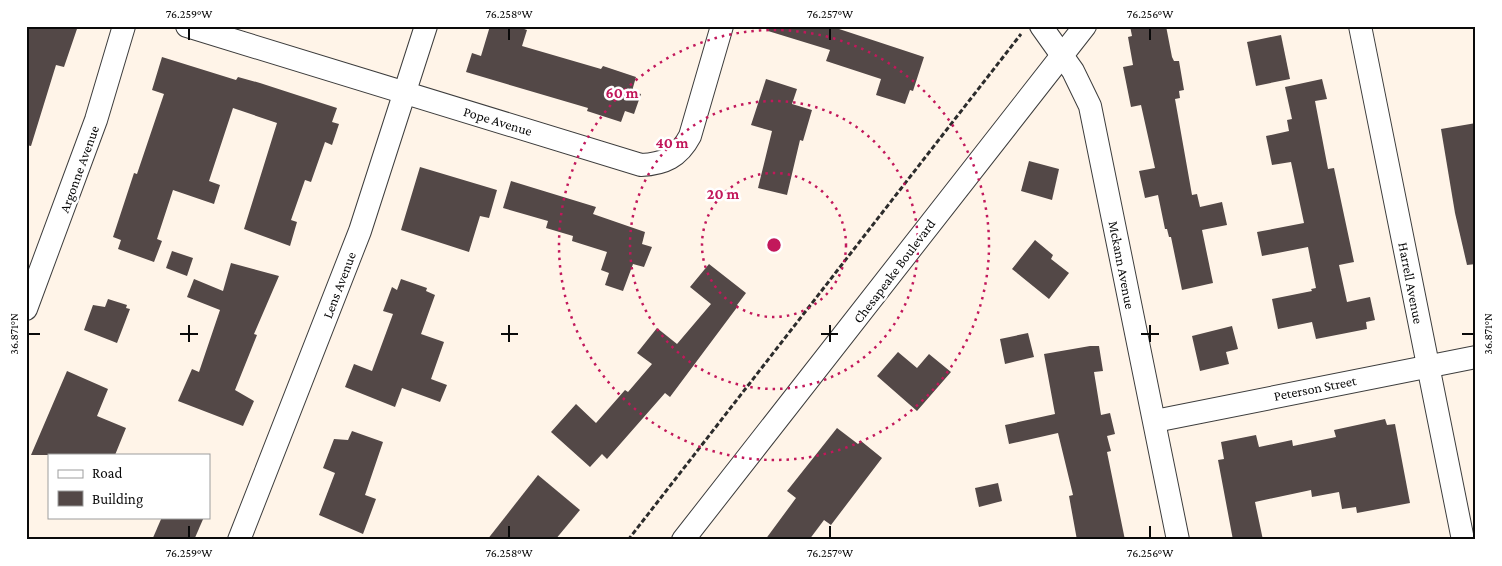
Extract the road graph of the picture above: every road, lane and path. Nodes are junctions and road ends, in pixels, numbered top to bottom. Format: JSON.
{"nodes":[{"id":1,"x":124,"y":26,"type":"edge"},
{"id":2,"x":188,"y":26,"type":"edge"},
{"id":3,"x":426,"y":26,"type":"edge"},
{"id":4,"x":722,"y":26,"type":"edge"},
{"id":5,"x":1085,"y":26,"type":"edge"},
{"id":6,"x":1360,"y":26,"type":"edge"},
{"id":7,"x":1033,"y":27,"type":"edge"},
{"id":8,"x":1062,"y":56,"type":"junction"},
{"id":9,"x":406,"y":92,"type":"junction"},
{"id":10,"x":26,"y":309,"type":"edge"},
{"id":11,"x":1476,"y":357,"type":"edge"},
{"id":12,"x":1428,"y":366,"type":"junction"},
{"id":13,"x":1155,"y":420,"type":"junction"},
{"id":14,"x":239,"y":540,"type":"edge"},
{"id":15,"x":628,"y":540,"type":"edge"},
{"id":16,"x":683,"y":540,"type":"edge"},
{"id":17,"x":1178,"y":540,"type":"edge"},
{"id":18,"x":1463,"y":540,"type":"edge"}],
"edges":[{"from":1,"to":10,"type":"street","name":"Argonne Avenue"},
{"from":2,"to":9,"type":"street","name":"Pope Avenue"},
{"from":3,"to":9,"type":"street","name":"Lens Avenue"},
{"from":4,"to":9,"type":"street","name":"Pope Avenue"},
{"from":5,"to":8,"type":"street","name":"Chesapeake Boulevard"},
{"from":6,"to":12,"type":"street","name":"Harrell Avenue"},
{"from":7,"to":8,"type":"street","name":"Mckann Avenue"},
{"from":7,"to":15,"type":"path"},
{"from":8,"to":13,"type":"street","name":"Mckann Avenue"},
{"from":8,"to":16,"type":"street","name":"Chesapeake Boulevard"},
{"from":9,"to":14,"type":"street","name":"Lens Avenue"},
{"from":11,"to":12,"type":"street","name":"Peterson Street"},
{"from":12,"to":13,"type":"street","name":"Peterson Street"},
{"from":12,"to":18,"type":"street","name":"Harrell Avenue"},
{"from":13,"to":17,"type":"street","name":"Mckann Avenue"}]}
